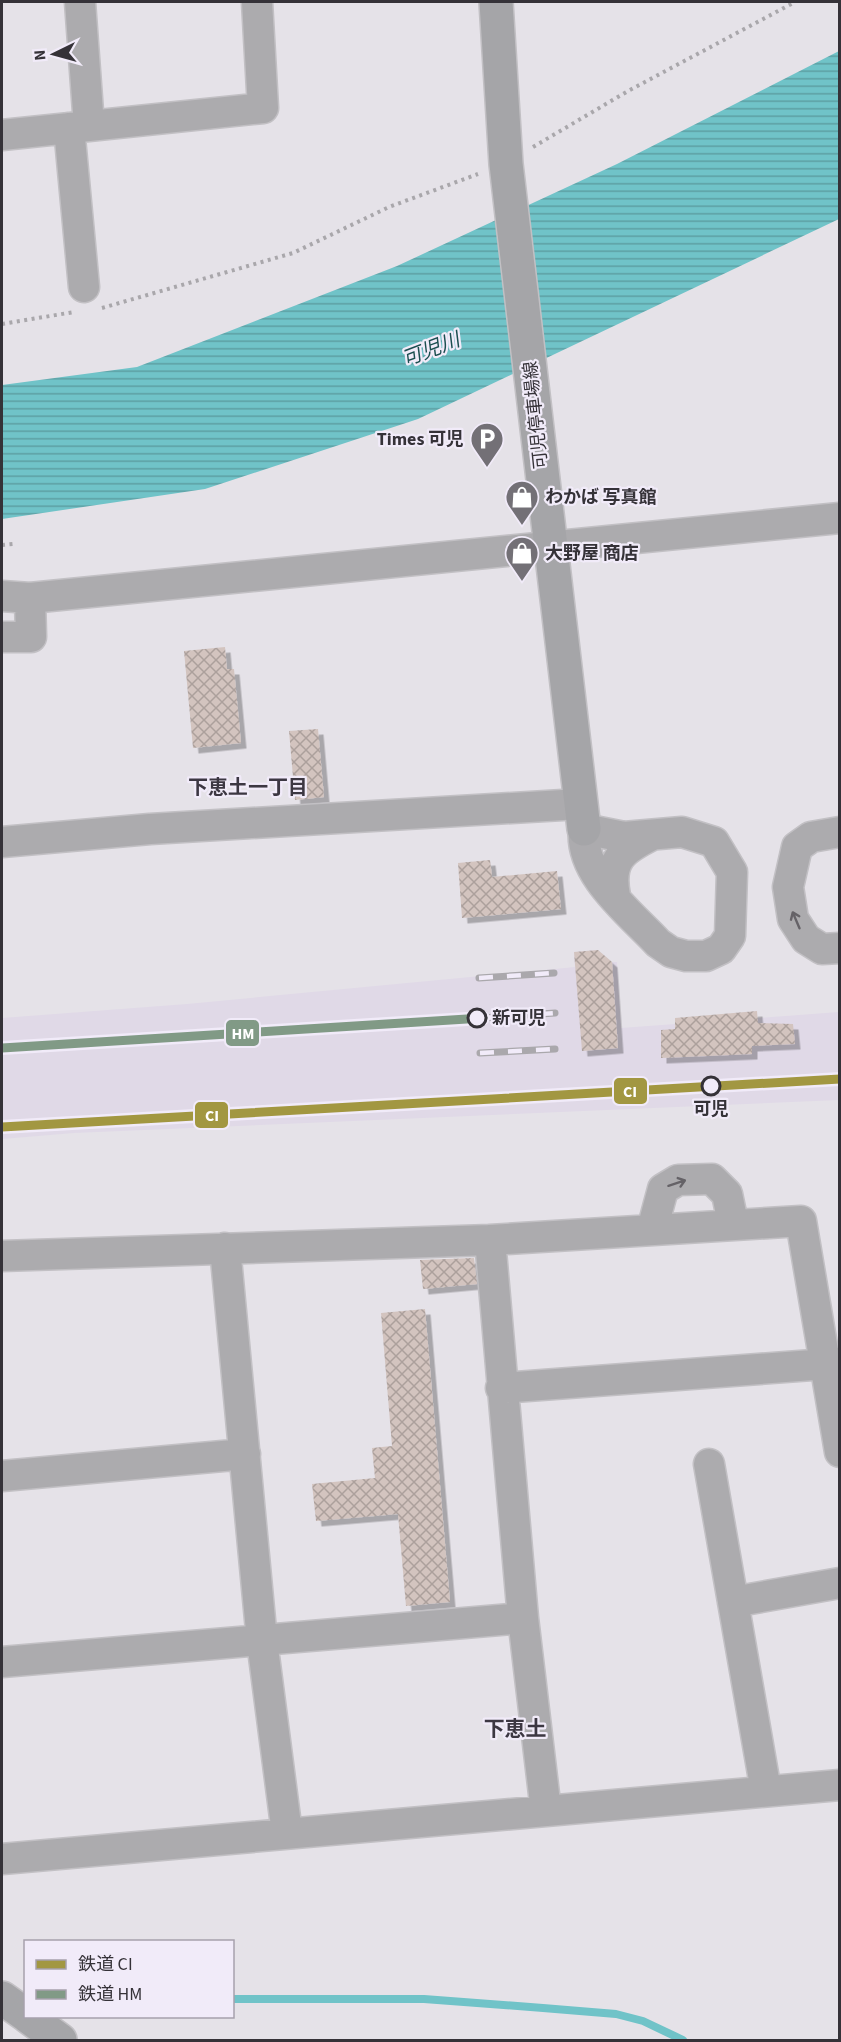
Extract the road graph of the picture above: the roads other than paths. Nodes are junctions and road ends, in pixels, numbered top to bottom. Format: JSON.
{"nodes":[{"id":1,"x":80,"y":2,"type":"edge"},
{"id":2,"x":257,"y":2,"type":"edge"},
{"id":3,"x":496,"y":2,"type":"edge"},
{"id":4,"x":79,"y":127,"type":"junction"},
{"id":5,"x":2,"y":135,"type":"edge"},
{"id":6,"x":88,"y":302,"type":"road end"},
{"id":7,"x":840,"y":518,"type":"edge"},
{"id":8,"x":550,"y":546,"type":"junction"},
{"id":9,"x":16,"y":597,"type":"edge"},
{"id":10,"x":2,"y":638,"type":"edge"},
{"id":11,"x":582,"y":816,"type":"junction"},
{"id":12,"x":840,"y":832,"type":"edge"},
{"id":13,"x":657,"y":833,"type":"junction"},
{"id":14,"x":2,"y":842,"type":"edge"},
{"id":15,"x":615,"y":896,"type":"junction"},
{"id":16,"x":840,"y":948,"type":"edge"},
{"id":17,"x":733,"y":1223,"type":"junction"},
{"id":18,"x":652,"y":1230,"type":"junction"},
{"id":19,"x":490,"y":1240,"type":"junction"},
{"id":20,"x":225,"y":1248,"type":"junction"},
{"id":21,"x":2,"y":1256,"type":"edge"},
{"id":22,"x":833,"y":1364,"type":"edge"},
{"id":23,"x":501,"y":1388,"type":"junction"},
{"id":24,"x":840,"y":1452,"type":"edge"},
{"id":25,"x":244,"y":1454,"type":"junction"},
{"id":26,"x":709,"y":1464,"type":"dead end"},
{"id":27,"x":2,"y":1476,"type":"edge"},
{"id":28,"x":840,"y":1583,"type":"edge"},
{"id":29,"x":733,"y":1602,"type":"junction"},
{"id":30,"x":523,"y":1618,"type":"junction"},
{"id":31,"x":262,"y":1641,"type":"junction"},
{"id":32,"x":2,"y":1662,"type":"edge"},
{"id":33,"x":840,"y":1785,"type":"edge"},
{"id":34,"x":766,"y":1791,"type":"junction"},
{"id":35,"x":546,"y":1811,"type":"junction"},
{"id":36,"x":287,"y":1833,"type":"junction"},
{"id":37,"x":2,"y":1859,"type":"edge"},
{"id":38,"x":2,"y":1998,"type":"edge"},
{"id":39,"x":24,"y":2014,"type":"edge"},
{"id":40,"x":29,"y":2018,"type":"edge"},
{"id":41,"x":60,"y":2040,"type":"edge"}],
"edges":[{"from":1,"to":4,"type":"street"},
{"from":2,"to":4,"type":"street"},
{"from":3,"to":8,"type":"main road","name":"可児停車場線"},
{"from":4,"to":5,"type":"street"},
{"from":4,"to":6,"type":"street"},
{"from":7,"to":8,"type":"street"},
{"from":8,"to":9,"type":"street"},
{"from":8,"to":11,"type":"main road","name":"可児停車場線"},
{"from":9,"to":10,"type":"street"},
{"from":11,"to":13,"type":"street"},
{"from":11,"to":14,"type":"street"},
{"from":11,"to":15,"type":"street"},
{"from":16,"to":12,"type":"street","one_way":true},
{"from":13,"to":15,"type":"street"},
{"from":13,"to":15,"type":"street"},
{"from":17,"to":18,"type":"street"},
{"from":18,"to":17,"type":"street","one_way":true},
{"from":17,"to":22,"type":"street"},
{"from":18,"to":19,"type":"street"},
{"from":19,"to":20,"type":"street"},
{"from":19,"to":23,"type":"street"},
{"from":20,"to":21,"type":"street"},
{"from":20,"to":25,"type":"street"},
{"from":22,"to":23,"type":"street"},
{"from":22,"to":24,"type":"street"},
{"from":23,"to":30,"type":"street"},
{"from":25,"to":27,"type":"street"},
{"from":25,"to":31,"type":"street"},
{"from":26,"to":29,"type":"street"},
{"from":28,"to":29,"type":"street"},
{"from":29,"to":34,"type":"street"},
{"from":30,"to":31,"type":"street"},
{"from":30,"to":35,"type":"street"},
{"from":31,"to":32,"type":"street"},
{"from":31,"to":36,"type":"street"},
{"from":33,"to":34,"type":"street"},
{"from":34,"to":35,"type":"street"},
{"from":35,"to":36,"type":"street"},
{"from":36,"to":37,"type":"street"},
{"from":38,"to":39,"type":"main road"},
{"from":40,"to":41,"type":"main road"}]}
